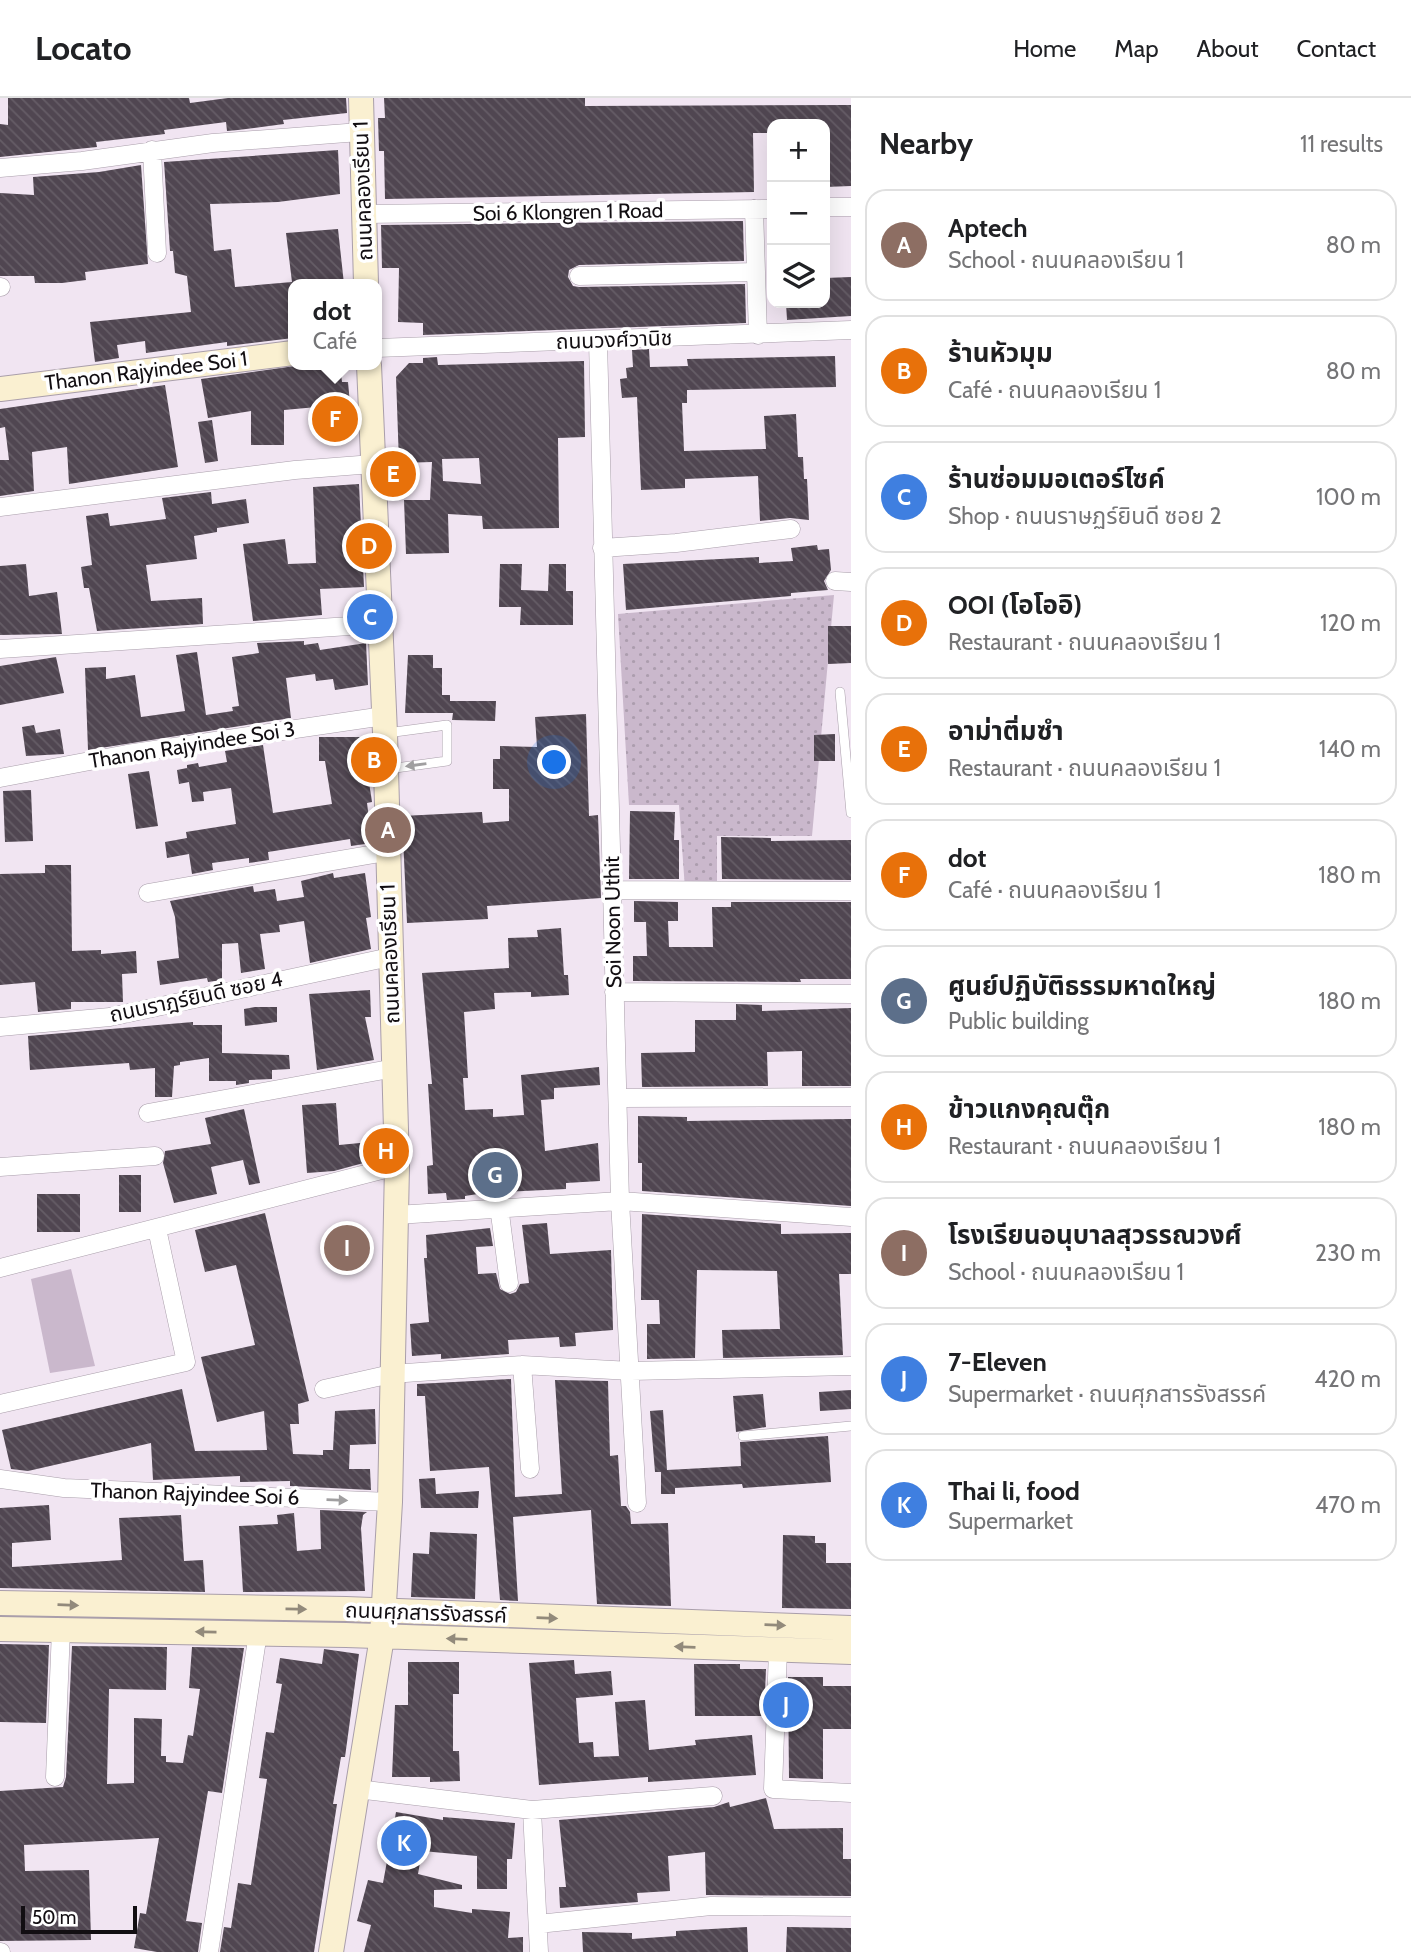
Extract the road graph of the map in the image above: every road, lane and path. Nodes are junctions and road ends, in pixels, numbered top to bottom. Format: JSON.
{"nodes":[{"id":1,"x":360,"y":98,"type":"edge"},
{"id":2,"x":360,"y":132,"type":"junction"},
{"id":3,"x":152,"y":150,"type":"junction"},
{"id":4,"x":0,"y":168,"type":"edge"},
{"id":5,"x":851,"y":206,"type":"edge"},
{"id":6,"x":830,"y":207,"type":"edge"},
{"id":7,"x":754,"y":209,"type":"junction"},
{"id":8,"x":767,"y":209,"type":"edge"},
{"id":9,"x":364,"y":214,"type":"junction"},
{"id":10,"x":157,"y":253,"type":"dead end"},
{"id":11,"x":755,"y":272,"type":"junction"},
{"id":12,"x":579,"y":276,"type":"dead end"},
{"id":13,"x":366,"y":279,"type":"edge"},
{"id":14,"x":851,"y":330,"type":"edge"},
{"id":15,"x":758,"y":335,"type":"junction"},
{"id":16,"x":598,"y":341,"type":"junction"},
{"id":17,"x":382,"y":348,"type":"edge"},
{"id":18,"x":288,"y":354,"type":"edge"},
{"id":19,"x":369,"y":370,"type":"edge"},
{"id":20,"x":0,"y":389,"type":"edge"},
{"id":21,"x":373,"y":464,"type":"junction"},
{"id":22,"x":0,"y":507,"type":"edge"},
{"id":23,"x":791,"y":529,"type":"dead end"},
{"id":24,"x":602,"y":548,"type":"junction"},
{"id":25,"x":380,"y":624,"type":"junction"},
{"id":26,"x":0,"y":649,"type":"edge"},
{"id":27,"x":840,"y":692,"type":"dead end"},
{"id":28,"x":384,"y":725,"type":"junction"},
{"id":29,"x":384,"y":770,"type":"junction"},
{"id":30,"x":0,"y":778,"type":"edge"},
{"id":31,"x":851,"y":813,"type":"edge"},
{"id":32,"x":386,"y":852,"type":"junction"},
{"id":33,"x":613,"y":890,"type":"junction"},
{"id":34,"x":851,"y":891,"type":"edge"},
{"id":35,"x":148,"y":893,"type":"dead end"},
{"id":36,"x":390,"y":957,"type":"junction"},
{"id":37,"x":614,"y":992,"type":"junction"},
{"id":38,"x":851,"y":994,"type":"edge"},
{"id":39,"x":0,"y":1027,"type":"edge"},
{"id":40,"x":395,"y":1068,"type":"junction"},
{"id":41,"x":851,"y":1097,"type":"edge"},
{"id":42,"x":619,"y":1098,"type":"junction"},
{"id":43,"x":148,"y":1113,"type":"dead end"},
{"id":44,"x":155,"y":1156,"type":"dead end"},
{"id":45,"x":397,"y":1166,"type":"junction"},
{"id":46,"x":0,"y":1167,"type":"edge"},
{"id":47,"x":620,"y":1201,"type":"junction"},
{"id":48,"x":499,"y":1206,"type":"junction"},
{"id":49,"x":396,"y":1215,"type":"junction"},
{"id":50,"x":851,"y":1217,"type":"edge"},
{"id":51,"x":157,"y":1229,"type":"junction"},
{"id":52,"x":0,"y":1268,"type":"edge"},
{"id":53,"x":509,"y":1283,"type":"dead end"},
{"id":54,"x":522,"y":1365,"type":"junction"},
{"id":55,"x":851,"y":1366,"type":"edge"},
{"id":56,"x":631,"y":1371,"type":"junction"},
{"id":57,"x":391,"y":1374,"type":"junction"},
{"id":58,"x":324,"y":1389,"type":"dead end"},
{"id":59,"x":0,"y":1405,"type":"edge"},
{"id":60,"x":851,"y":1426,"type":"edge"},
{"id":61,"x":743,"y":1436,"type":"dead end"},
{"id":62,"x":530,"y":1469,"type":"dead end"},
{"id":63,"x":0,"y":1479,"type":"edge"},
{"id":64,"x":390,"y":1502,"type":"junction"},
{"id":65,"x":637,"y":1503,"type":"dead end"},
{"id":66,"x":0,"y":1603,"type":"edge"},
{"id":67,"x":383,"y":1612,"type":"junction"},
{"id":68,"x":851,"y":1628,"type":"edge"},
{"id":69,"x":0,"y":1629,"type":"edge"},
{"id":70,"x":61,"y":1629,"type":"junction"},
{"id":71,"x":258,"y":1633,"type":"junction"},
{"id":72,"x":382,"y":1637,"type":"junction"},
{"id":73,"x":778,"y":1650,"type":"junction"},
{"id":74,"x":851,"y":1652,"type":"edge"},
{"id":75,"x":55,"y":1777,"type":"dead end"},
{"id":76,"x":357,"y":1789,"type":"junction"},
{"id":77,"x":851,"y":1793,"type":"edge"},
{"id":78,"x":713,"y":1796,"type":"dead end"},
{"id":79,"x":532,"y":1810,"type":"junction"},
{"id":80,"x":851,"y":1907,"type":"edge"},
{"id":81,"x":538,"y":1924,"type":"junction"},
{"id":82,"x":209,"y":1952,"type":"edge"},
{"id":83,"x":331,"y":1952,"type":"edge"},
{"id":84,"x":539,"y":1952,"type":"edge"}],
"edges":[{"from":1,"to":2,"type":"street","name":"ถนนคลองเรียน 1"},
{"from":2,"to":3,"type":"street"},
{"from":2,"to":9,"type":"street","name":"ถนนคลองเรียน 1"},
{"from":3,"to":4,"type":"street"},
{"from":3,"to":10,"type":"street"},
{"from":5,"to":6,"type":"street"},
{"from":7,"to":8,"type":"street","name":"Soi 6 Klongren 1 Road"},
{"from":7,"to":9,"type":"street","name":"Soi 6 Klongren 1 Road"},
{"from":7,"to":11,"type":"street"},
{"from":9,"to":13,"type":"street","name":"ถนนคลองเรียน 1"},
{"from":11,"to":12,"type":"street"},
{"from":11,"to":15,"type":"street"},
{"from":14,"to":15,"type":"street","name":"ถนนวงศ์วานิช"},
{"from":15,"to":16,"type":"street","name":"ถนนวงศ์วานิช"},
{"from":16,"to":17,"type":"street","name":"ถนนวงศ์วานิช"},
{"from":16,"to":24,"type":"street","name":"Soi Noon Uthit"},
{"from":18,"to":20,"type":"street","name":"Thanon Rajyindee Soi 1"},
{"from":19,"to":21,"type":"street","name":"ถนนคลองเรียน 1"},
{"from":21,"to":22,"type":"street"},
{"from":21,"to":25,"type":"street","name":"ถนนคลองเรียน 1"},
{"from":23,"to":24,"type":"street"},
{"from":24,"to":33,"type":"street","name":"Soi Noon Uthit"},
{"from":25,"to":26,"type":"street"},
{"from":25,"to":28,"type":"street","name":"ถนนคลองเรียน 1"},
{"from":27,"to":31,"type":"lane"},
{"from":28,"to":29,"type":"street","name":"ถนนคลองเรียน 1"},
{"from":28,"to":29,"type":"lane","one_way":true},
{"from":28,"to":30,"type":"street","name":"Thanon Rajyindee Soi 3"},
{"from":29,"to":32,"type":"street","name":"ถนนคลองเรียน 1"},
{"from":32,"to":35,"type":"street"},
{"from":32,"to":36,"type":"street","name":"ถนนคลองเรียน 1"},
{"from":33,"to":34,"type":"street"},
{"from":33,"to":37,"type":"street","name":"Soi Noon Uthit"},
{"from":36,"to":39,"type":"street","name":"ถนนราฎร์ยินดี ซอย 4"},
{"from":36,"to":40,"type":"street","name":"ถนนคลองเรียน 1"},
{"from":37,"to":38,"type":"street"},
{"from":37,"to":42,"type":"street","name":"Soi Noon Uthit"},
{"from":40,"to":43,"type":"street"},
{"from":40,"to":45,"type":"street","name":"ถนนคลองเรียน 1"},
{"from":41,"to":42,"type":"street"},
{"from":42,"to":47,"type":"street","name":"Soi Noon Uthit"},
{"from":44,"to":46,"type":"street"},
{"from":45,"to":49,"type":"street","name":"ถนนคลองเรียน 1"},
{"from":45,"to":51,"type":"street"},
{"from":47,"to":48,"type":"street"},
{"from":47,"to":50,"type":"street"},
{"from":47,"to":56,"type":"street","name":"Soi Noon Uthit"},
{"from":48,"to":49,"type":"street"},
{"from":48,"to":53,"type":"street"},
{"from":49,"to":57,"type":"street","name":"ถนนคลองเรียน 1"},
{"from":51,"to":52,"type":"street"},
{"from":51,"to":59,"type":"street"},
{"from":54,"to":56,"type":"street"},
{"from":54,"to":57,"type":"street"},
{"from":54,"to":62,"type":"street"},
{"from":55,"to":56,"type":"street"},
{"from":56,"to":65,"type":"street","name":"Soi Noon Uthit"},
{"from":57,"to":58,"type":"street"},
{"from":57,"to":64,"type":"street","name":"ถนนคลองเรียน 1"},
{"from":60,"to":61,"type":"lane"},
{"from":63,"to":64,"type":"street","name":"Thanon Rajyindee Soi 6","one_way":true},
{"from":64,"to":67,"type":"street","name":"ถนนคลองเรียน 1"},
{"from":66,"to":67,"type":"street","name":"ถนนศุภสารรังสรรค์","one_way":true},
{"from":67,"to":68,"type":"street","name":"ถนนศุภสารรังสรรค์","one_way":true},
{"from":67,"to":72,"type":"street","name":"ถนนคลองเรียน 1"},
{"from":69,"to":70,"type":"street","name":"ถนนศุภสารรังสรรค์"},
{"from":71,"to":70,"type":"street","name":"ถนนศุภสารรังสรรค์","one_way":true},
{"from":70,"to":75,"type":"street"},
{"from":71,"to":72,"type":"street","name":"ถนนศุภสารรังสรรค์"},
{"from":71,"to":82,"type":"street"},
{"from":73,"to":72,"type":"street","name":"ถนนศุภสารรังสรรค์","one_way":true},
{"from":72,"to":76,"type":"street","name":"ถนนคลองเรียน 1"},
{"from":73,"to":74,"type":"street","name":"ถนนศุภสารรังสรรค์"},
{"from":73,"to":77,"type":"street"},
{"from":76,"to":79,"type":"street"},
{"from":76,"to":83,"type":"street","name":"ถนนคลองเรียน 1"},
{"from":78,"to":79,"type":"street"},
{"from":79,"to":81,"type":"street"},
{"from":80,"to":81,"type":"street"},
{"from":81,"to":84,"type":"street"}]}
